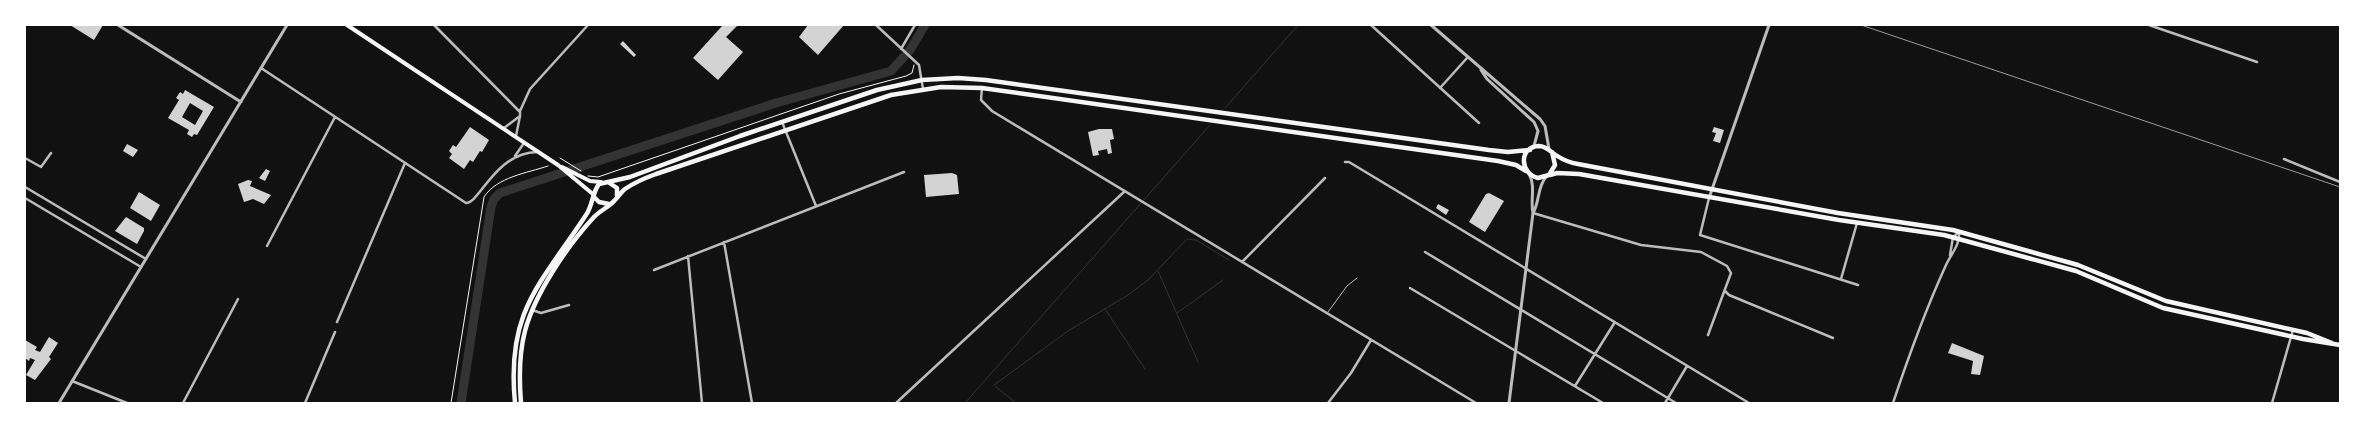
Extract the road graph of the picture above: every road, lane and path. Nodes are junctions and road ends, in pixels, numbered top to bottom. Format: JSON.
{"nodes":[{"id":1,"x":118,"y":25,"type":"edge"},
{"id":2,"x":287,"y":25,"type":"edge"},
{"id":3,"x":347,"y":25,"type":"edge"},
{"id":4,"x":434,"y":25,"type":"edge"},
{"id":5,"x":588,"y":25,"type":"edge"},
{"id":6,"x":876,"y":25,"type":"edge"},
{"id":7,"x":915,"y":25,"type":"edge"},
{"id":8,"x":1371,"y":25,"type":"edge"},
{"id":9,"x":1431,"y":25,"type":"edge"},
{"id":10,"x":1770,"y":25,"type":"edge"},
{"id":11,"x":2150,"y":25,"type":"edge"},
{"id":12,"x":902,"y":50,"type":"junction"},
{"id":13,"x":1467,"y":58,"type":"junction"},
{"id":14,"x":2256,"y":62,"type":"dead end"},
{"id":15,"x":914,"y":65,"type":"dead end"},
{"id":16,"x":261,"y":68,"type":"junction"},
{"id":17,"x":1480,"y":69,"type":"junction"},
{"id":18,"x":922,"y":80,"type":"junction"},
{"id":19,"x":982,"y":88,"type":"junction"},
{"id":20,"x":1440,"y":88,"type":"junction"},
{"id":21,"x":923,"y":89,"type":"junction"},
{"id":22,"x":241,"y":102,"type":"junction"},
{"id":23,"x":520,"y":114,"type":"junction"},
{"id":24,"x":335,"y":117,"type":"junction"},
{"id":25,"x":782,"y":122,"type":"junction"},
{"id":26,"x":1479,"y":123,"type":"dead end"},
{"id":27,"x":504,"y":128,"type":"junction"},
{"id":28,"x":785,"y":130,"type":"junction"},
{"id":29,"x":516,"y":136,"type":"junction"},
{"id":30,"x":526,"y":143,"type":"junction"},
{"id":31,"x":1531,"y":149,"type":"junction"},
{"id":32,"x":1551,"y":151,"type":"junction"},
{"id":33,"x":539,"y":152,"type":"junction"},
{"id":34,"x":51,"y":153,"type":"dead end"},
{"id":35,"x":520,"y":153,"type":"junction"},
{"id":36,"x":515,"y":156,"type":"junction"},
{"id":37,"x":25,"y":158,"type":"edge"},
{"id":38,"x":560,"y":158,"type":"dead end"},
{"id":39,"x":2284,"y":159,"type":"dead end"},
{"id":40,"x":1345,"y":162,"type":"dead end"},
{"id":41,"x":405,"y":164,"type":"junction"},
{"id":42,"x":558,"y":164,"type":"junction"},
{"id":43,"x":548,"y":166,"type":"dead end"},
{"id":44,"x":904,"y":172,"type":"dead end"},
{"id":45,"x":1527,"y":173,"type":"junction"},
{"id":46,"x":582,"y":174,"type":"junction"},
{"id":47,"x":1548,"y":175,"type":"junction"},
{"id":48,"x":1325,"y":178,"type":"dead end"},
{"id":49,"x":604,"y":182,"type":"junction"},
{"id":50,"x":2340,"y":182,"type":"edge"},
{"id":51,"x":25,"y":187,"type":"edge"},
{"id":52,"x":1713,"y":190,"type":"junction"},
{"id":53,"x":1125,"y":191,"type":"junction"},
{"id":54,"x":594,"y":195,"type":"junction"},
{"id":55,"x":25,"y":198,"type":"edge"},
{"id":56,"x":617,"y":198,"type":"junction"},
{"id":57,"x":1709,"y":198,"type":"junction"},
{"id":58,"x":611,"y":203,"type":"junction"},
{"id":59,"x":816,"y":206,"type":"junction"},
{"id":60,"x":65,"y":211,"type":"junction"},
{"id":61,"x":1533,"y":213,"type":"junction"},
{"id":62,"x":60,"y":219,"type":"junction"},
{"id":63,"x":1858,"y":223,"type":"junction"},
{"id":64,"x":1959,"y":232,"type":"junction"},
{"id":65,"x":1953,"y":237,"type":"junction"},
{"id":66,"x":108,"y":238,"type":"junction"},
{"id":67,"x":1960,"y":239,"type":"junction"},
{"id":68,"x":724,"y":242,"type":"junction"},
{"id":69,"x":104,"y":245,"type":"junction"},
{"id":70,"x":267,"y":246,"type":"dead end"},
{"id":71,"x":1425,"y":252,"type":"dead end"},
{"id":72,"x":688,"y":256,"type":"junction"},
{"id":73,"x":1950,"y":257,"type":"junction"},
{"id":74,"x":146,"y":259,"type":"junction"},
{"id":75,"x":1242,"y":262,"type":"junction"},
{"id":76,"x":141,"y":267,"type":"junction"},
{"id":77,"x":1526,"y":269,"type":"junction"},
{"id":78,"x":654,"y":270,"type":"dead end"},
{"id":79,"x":1357,"y":278,"type":"dead end"},
{"id":80,"x":1841,"y":279,"type":"junction"},
{"id":81,"x":1858,"y":285,"type":"dead end"},
{"id":82,"x":1410,"y":288,"type":"dead end"},
{"id":83,"x":1725,"y":291,"type":"junction"},
{"id":84,"x":238,"y":299,"type":"dead end"},
{"id":85,"x":568,"y":305,"type":"dead end"},
{"id":86,"x":532,"y":310,"type":"junction"},
{"id":87,"x":1521,"y":310,"type":"junction"},
{"id":88,"x":1328,"y":313,"type":"junction"},
{"id":89,"x":337,"y":322,"type":"dead end"},
{"id":90,"x":1615,"y":322,"type":"junction"},
{"id":91,"x":2293,"y":330,"type":"junction"},
{"id":92,"x":335,"y":332,"type":"dead end"},
{"id":93,"x":1708,"y":335,"type":"dead end"},
{"id":94,"x":2291,"y":337,"type":"junction"},
{"id":95,"x":1833,"y":338,"type":"dead end"},
{"id":96,"x":1371,"y":340,"type":"junction"},
{"id":97,"x":2335,"y":344,"type":"edge"},
{"id":98,"x":1516,"y":351,"type":"junction"},
{"id":99,"x":1595,"y":354,"type":"junction"},
{"id":100,"x":1687,"y":366,"type":"junction"},
{"id":101,"x":72,"y":381,"type":"junction"},
{"id":102,"x":1575,"y":386,"type":"junction"},
{"id":103,"x":1668,"y":398,"type":"junction"},
{"id":104,"x":59,"y":403,"type":"edge"},
{"id":105,"x":126,"y":403,"type":"edge"},
{"id":106,"x":183,"y":403,"type":"edge"},
{"id":107,"x":305,"y":403,"type":"edge"},
{"id":108,"x":451,"y":403,"type":"edge"},
{"id":109,"x":515,"y":403,"type":"edge"},
{"id":110,"x":522,"y":403,"type":"edge"},
{"id":111,"x":702,"y":403,"type":"edge"},
{"id":112,"x":752,"y":403,"type":"edge"},
{"id":113,"x":896,"y":403,"type":"edge"},
{"id":114,"x":1328,"y":403,"type":"edge"},
{"id":115,"x":1476,"y":403,"type":"edge"},
{"id":116,"x":1509,"y":403,"type":"edge"},
{"id":117,"x":1603,"y":403,"type":"edge"},
{"id":118,"x":1665,"y":403,"type":"edge"},
{"id":119,"x":1676,"y":403,"type":"edge"},
{"id":120,"x":1748,"y":403,"type":"edge"},
{"id":121,"x":1893,"y":403,"type":"edge"},
{"id":122,"x":2272,"y":403,"type":"edge"}],
"edges":[{"from":1,"to":22,"type":"street"},
{"from":2,"to":16,"type":"street"},
{"from":3,"to":27,"type":"main road"},
{"from":4,"to":23,"type":"street"},
{"from":5,"to":23,"type":"street"},
{"from":6,"to":12,"type":"street"},
{"from":7,"to":12,"type":"street"},
{"from":8,"to":20,"type":"street"},
{"from":9,"to":13,"type":"street"},
{"from":10,"to":52,"type":"street"},
{"from":11,"to":14,"type":"street"},
{"from":12,"to":18,"type":"street"},
{"from":13,"to":17,"type":"street"},
{"from":13,"to":20,"type":"street"},
{"from":15,"to":46,"type":"path"},
{"from":16,"to":22,"type":"street"},
{"from":16,"to":24,"type":"street"},
{"from":17,"to":31,"type":"street"},
{"from":17,"to":32,"type":"street"},
{"from":18,"to":21,"type":"street"},
{"from":18,"to":25,"type":"main road"},
{"from":18,"to":31,"type":"main road"},
{"from":19,"to":21,"type":"main road"},
{"from":19,"to":45,"type":"main road"},
{"from":19,"to":53,"type":"street"},
{"from":20,"to":26,"type":"street"},
{"from":21,"to":28,"type":"main road"},
{"from":22,"to":74,"type":"street"},
{"from":23,"to":27,"type":"street"},
{"from":23,"to":29,"type":"street"},
{"from":24,"to":41,"type":"street"},
{"from":24,"to":70,"type":"street"},
{"from":25,"to":28,"type":"street"},
{"from":25,"to":49,"type":"main road"},
{"from":27,"to":29,"type":"main road"},
{"from":28,"to":56,"type":"main road"},
{"from":28,"to":59,"type":"street"},
{"from":29,"to":30,"type":"main road"},
{"from":30,"to":33,"type":"main road"},
{"from":30,"to":35,"type":"street"},
{"from":30,"to":36,"type":"street"},
{"from":31,"to":32,"type":"main road"},
{"from":31,"to":45,"type":"main road"},
{"from":32,"to":47,"type":"main road"},
{"from":32,"to":52,"type":"main road"},
{"from":33,"to":35,"type":"street"},
{"from":33,"to":42,"type":"main road"},
{"from":34,"to":37,"type":"street"},
{"from":35,"to":36,"type":"street"},
{"from":36,"to":41,"type":"street"},
{"from":38,"to":46,"type":"path"},
{"from":39,"to":50,"type":"street"},
{"from":40,"to":77,"type":"street"},
{"from":41,"to":89,"type":"street"},
{"from":42,"to":46,"type":"main road"},
{"from":42,"to":54,"type":"main road"},
{"from":43,"to":108,"type":"path"},
{"from":44,"to":59,"type":"street"},
{"from":45,"to":47,"type":"main road"},
{"from":45,"to":61,"type":"street"},
{"from":46,"to":49,"type":"main road"},
{"from":47,"to":57,"type":"main road"},
{"from":47,"to":61,"type":"street"},
{"from":48,"to":75,"type":"street"},
{"from":49,"to":54,"type":"main road"},
{"from":49,"to":56,"type":"main road"},
{"from":51,"to":60,"type":"street"},
{"from":52,"to":57,"type":"street"},
{"from":52,"to":64,"type":"main road"},
{"from":53,"to":75,"type":"street"},
{"from":53,"to":113,"type":"street"},
{"from":54,"to":58,"type":"main road"},
{"from":54,"to":109,"type":"main road"},
{"from":55,"to":62,"type":"street"},
{"from":56,"to":58,"type":"main road"},
{"from":57,"to":63,"type":"main road"},
{"from":57,"to":80,"type":"street"},
{"from":58,"to":86,"type":"main road"},
{"from":59,"to":68,"type":"street"},
{"from":60,"to":62,"type":"street"},
{"from":60,"to":66,"type":"street"},
{"from":61,"to":77,"type":"street"},
{"from":61,"to":83,"type":"street"},
{"from":62,"to":69,"type":"street"},
{"from":63,"to":65,"type":"main road"},
{"from":63,"to":80,"type":"street"},
{"from":64,"to":65,"type":"street"},
{"from":64,"to":67,"type":"street"},
{"from":64,"to":91,"type":"main road"},
{"from":65,"to":67,"type":"main road"},
{"from":65,"to":73,"type":"street"},
{"from":66,"to":69,"type":"street"},
{"from":66,"to":74,"type":"street"},
{"from":67,"to":73,"type":"street"},
{"from":67,"to":94,"type":"main road"},
{"from":68,"to":72,"type":"street"},
{"from":68,"to":112,"type":"street"},
{"from":69,"to":76,"type":"street"},
{"from":71,"to":87,"type":"street"},
{"from":72,"to":78,"type":"street"},
{"from":72,"to":111,"type":"street"},
{"from":73,"to":121,"type":"street"},
{"from":74,"to":76,"type":"street"},
{"from":75,"to":88,"type":"street"},
{"from":76,"to":101,"type":"street"},
{"from":77,"to":87,"type":"street"},
{"from":77,"to":90,"type":"street"},
{"from":79,"to":88,"type":"lane"},
{"from":80,"to":81,"type":"street"},
{"from":82,"to":98,"type":"street"},
{"from":83,"to":93,"type":"street"},
{"from":83,"to":95,"type":"street"},
{"from":84,"to":106,"type":"street"},
{"from":85,"to":86,"type":"street"},
{"from":86,"to":110,"type":"main road"},
{"from":87,"to":98,"type":"street"},
{"from":87,"to":99,"type":"street"},
{"from":88,"to":96,"type":"street"},
{"from":90,"to":99,"type":"street"},
{"from":90,"to":100,"type":"street"},
{"from":91,"to":94,"type":"street"},
{"from":91,"to":97,"type":"main road"},
{"from":92,"to":107,"type":"street"},
{"from":94,"to":97,"type":"main road"},
{"from":94,"to":122,"type":"street"},
{"from":96,"to":114,"type":"street"},
{"from":96,"to":115,"type":"street"},
{"from":98,"to":102,"type":"street"},
{"from":98,"to":116,"type":"street"},
{"from":99,"to":102,"type":"street"},
{"from":99,"to":103,"type":"street"},
{"from":100,"to":103,"type":"street"},
{"from":100,"to":120,"type":"street"},
{"from":101,"to":104,"type":"street"},
{"from":101,"to":105,"type":"street"},
{"from":102,"to":117,"type":"street"},
{"from":103,"to":118,"type":"street"},
{"from":103,"to":119,"type":"street"}]}
